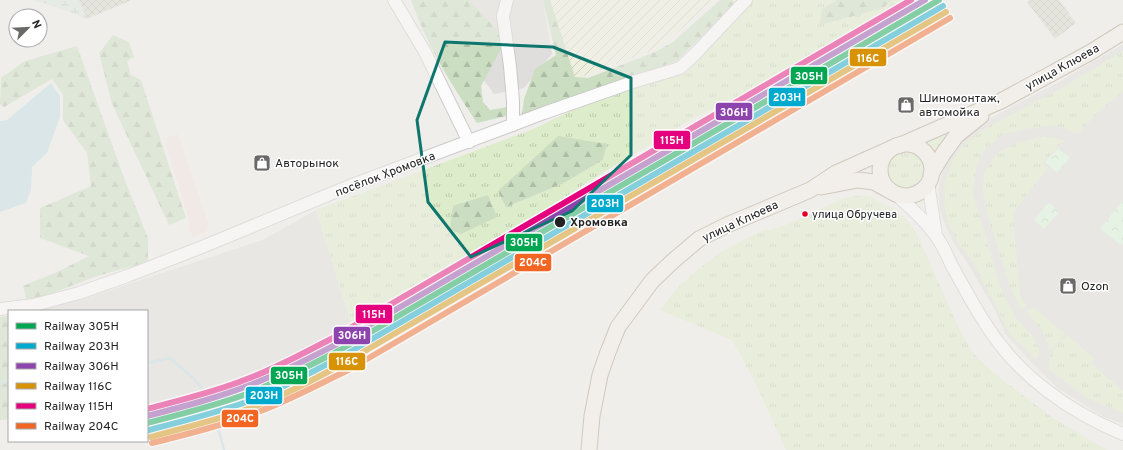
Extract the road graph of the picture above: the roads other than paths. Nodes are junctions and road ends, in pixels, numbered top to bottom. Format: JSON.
{"nodes":[{"id":1,"x":394,"y":0,"type":"edge"},
{"id":2,"x":507,"y":0,"type":"edge"},
{"id":3,"x":746,"y":0,"type":"edge"},
{"id":4,"x":1123,"y":32,"type":"edge"},
{"id":5,"x":1001,"y":101,"type":"junction"},
{"id":6,"x":513,"y":125,"type":"junction"},
{"id":7,"x":469,"y":142,"type":"junction"},
{"id":8,"x":895,"y":147,"type":"junction"},
{"id":9,"x":930,"y":178,"type":"junction"},
{"id":10,"x":810,"y":190,"type":"junction"},
{"id":11,"x":894,"y":193,"type":"junction"},
{"id":12,"x":936,"y":236,"type":"junction"},
{"id":13,"x":0,"y":309,"type":"edge"},
{"id":14,"x":1123,"y":434,"type":"edge"},
{"id":15,"x":588,"y":450,"type":"edge"}],
"edges":[{"from":1,"to":7,"type":"street"},
{"from":2,"to":6,"type":"street"},
{"from":3,"to":6,"type":"street","name":"посёлок Хромовка"},
{"from":4,"to":5,"type":"main road","name":"улица Клюева"},
{"from":5,"to":8,"type":"main road","name":"улица Клюева"},
{"from":5,"to":9,"type":"main road","name":"улица Клюева"},
{"from":6,"to":7,"type":"street","name":"посёлок Хромовка"},
{"from":7,"to":13,"type":"street","name":"посёлок Хромовка"},
{"from":8,"to":9,"type":"main road"},
{"from":8,"to":10,"type":"main road","name":"улица Клюева"},
{"from":8,"to":11,"type":"main road"},
{"from":9,"to":11,"type":"main road"},
{"from":9,"to":12,"type":"street"},
{"from":10,"to":11,"type":"main road","name":"улица Клюева"},
{"from":10,"to":15,"type":"main road","name":"улица Клюева"},
{"from":11,"to":12,"type":"street"},
{"from":12,"to":14,"type":"street"}]}
